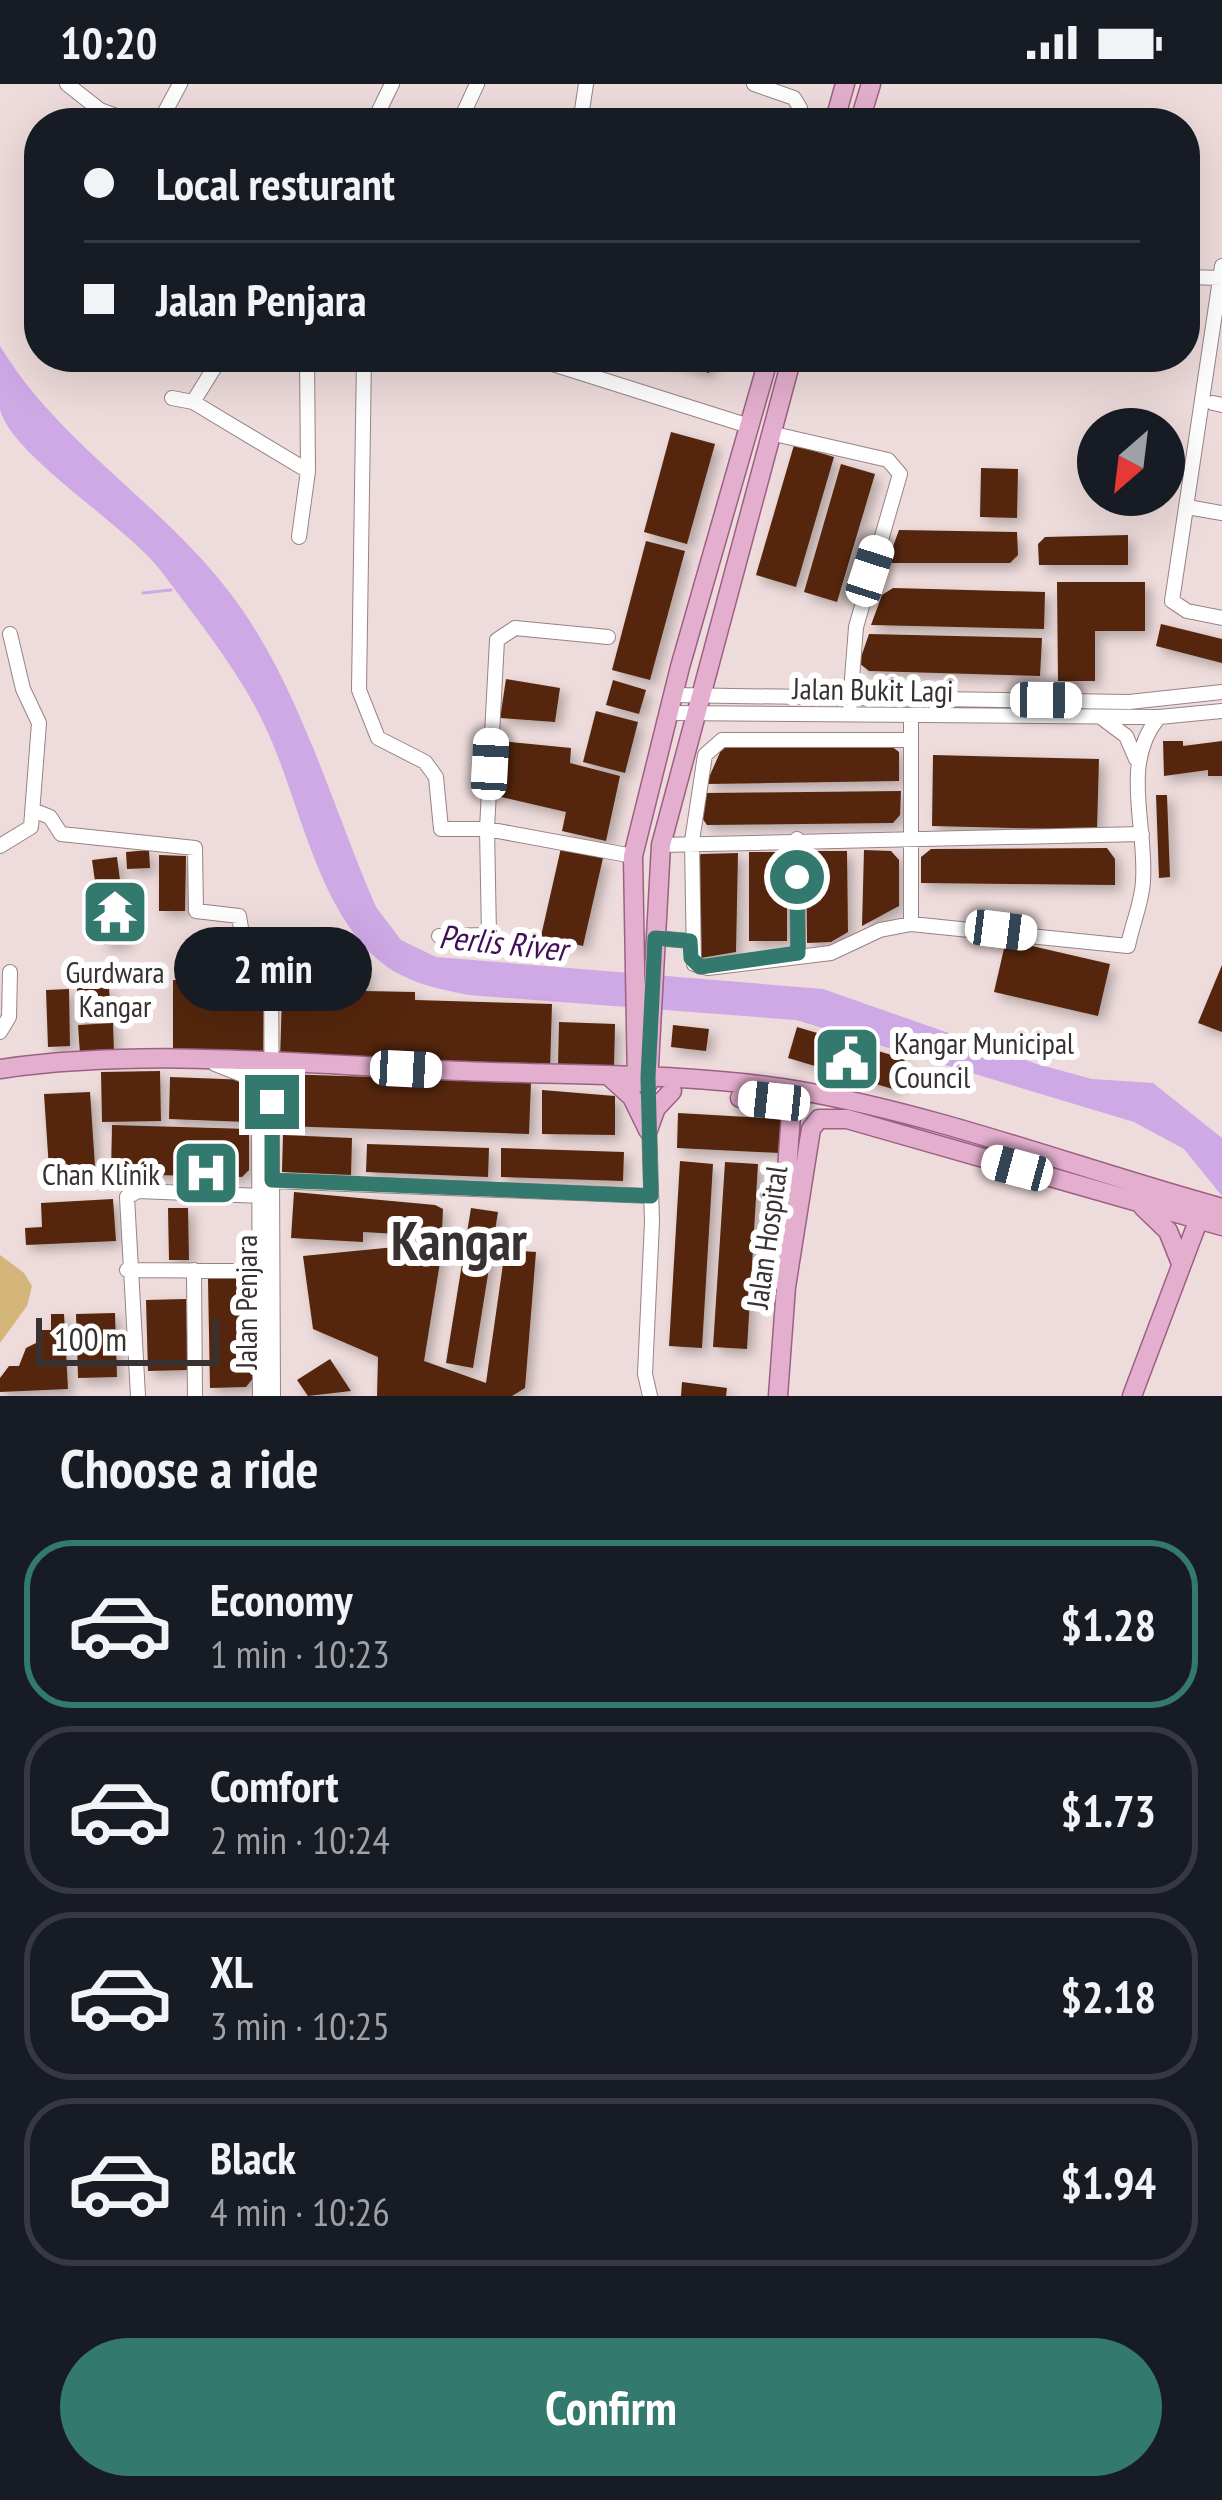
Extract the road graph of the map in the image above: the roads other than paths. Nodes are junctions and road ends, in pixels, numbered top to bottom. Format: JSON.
{"nodes":[{"id":1,"x":68,"y":84,"type":"edge"},
{"id":2,"x":754,"y":84,"type":"edge"},
{"id":3,"x":98,"y":108,"type":"edge"},
{"id":4,"x":800,"y":108,"type":"edge"},
{"id":5,"x":1208,"y":276,"type":"edge"},
{"id":6,"x":1200,"y":348,"type":"edge"},
{"id":7,"x":212,"y":372,"type":"edge"},
{"id":8,"x":307,"y":372,"type":"edge"},
{"id":9,"x":364,"y":372,"type":"edge"},
{"id":10,"x":578,"y":372,"type":"edge"},
{"id":11,"x":765,"y":372,"type":"edge"},
{"id":12,"x":788,"y":372,"type":"edge"},
{"id":13,"x":1197,"y":372,"type":"edge"},
{"id":14,"x":172,"y":398,"type":"dead end"},
{"id":15,"x":193,"y":402,"type":"junction"},
{"id":16,"x":749,"y":426,"type":"junction"},
{"id":17,"x":770,"y":433,"type":"junction"},
{"id":18,"x":308,"y":471,"type":"junction"},
{"id":19,"x":1193,"y":508,"type":"dead end"},
{"id":20,"x":1222,"y":513,"type":"edge"},
{"id":21,"x":298,"y":537,"type":"dead end"},
{"id":22,"x":1222,"y":618,"type":"edge"},
{"id":23,"x":10,"y":634,"type":"dead end"},
{"id":24,"x":608,"y":637,"type":"dead end"},
{"id":25,"x":1222,"y":692,"type":"edge"},
{"id":26,"x":850,"y":698,"type":"junction"},
{"id":27,"x":670,"y":704,"type":"junction"},
{"id":28,"x":698,"y":705,"type":"junction"},
{"id":29,"x":1222,"y":711,"type":"edge"},
{"id":30,"x":849,"y":716,"type":"junction"},
{"id":31,"x":911,"y":716,"type":"junction"},
{"id":32,"x":1101,"y":717,"type":"junction"},
{"id":33,"x":1159,"y":717,"type":"junction"},
{"id":34,"x":911,"y":740,"type":"junction"},
{"id":35,"x":1136,"y":759,"type":"junction"},
{"id":36,"x":35,"y":811,"type":"junction"},
{"id":37,"x":487,"y":829,"type":"junction"},
{"id":38,"x":1142,"y":834,"type":"junction"},
{"id":39,"x":911,"y":838,"type":"junction"},
{"id":40,"x":797,"y":839,"type":"junction"},
{"id":41,"x":692,"y":841,"type":"junction"},
{"id":42,"x":661,"y":845,"type":"junction"},
{"id":43,"x":0,"y":846,"type":"edge"},
{"id":44,"x":633,"y":856,"type":"junction"},
{"id":45,"x":910,"y":924,"type":"junction"},
{"id":46,"x":440,"y":936,"type":"dead end"},
{"id":47,"x":655,"y":938,"type":"junction"},
{"id":48,"x":690,"y":941,"type":"junction"},
{"id":49,"x":798,"y":953,"type":"junction"},
{"id":50,"x":643,"y":962,"type":"junction"},
{"id":51,"x":10,"y":972,"type":"dead end"},
{"id":52,"x":644,"y":1029,"type":"junction"},
{"id":53,"x":0,"y":1032,"type":"edge"},
{"id":54,"x":210,"y":1063,"type":"junction"},
{"id":55,"x":272,"y":1063,"type":"junction"},
{"id":56,"x":1,"y":1069,"type":"edge"},
{"id":57,"x":608,"y":1076,"type":"junction"},
{"id":58,"x":643,"y":1081,"type":"junction"},
{"id":59,"x":680,"y":1086,"type":"junction"},
{"id":60,"x":782,"y":1089,"type":"junction"},
{"id":61,"x":819,"y":1095,"type":"junction"},
{"id":62,"x":801,"y":1122,"type":"junction"},
{"id":63,"x":895,"y":1124,"type":"junction"},
{"id":64,"x":648,"y":1130,"type":"junction"},
{"id":65,"x":272,"y":1180,"type":"junction"},
{"id":66,"x":260,"y":1196,"type":"junction"},
{"id":67,"x":651,"y":1196,"type":"junction"},
{"id":68,"x":1138,"y":1202,"type":"junction"},
{"id":69,"x":1214,"y":1215,"type":"edge"},
{"id":70,"x":1180,"y":1261,"type":"junction"},
{"id":71,"x":128,"y":1270,"type":"junction"},
{"id":72,"x":194,"y":1270,"type":"junction"},
{"id":73,"x":260,"y":1271,"type":"junction"},
{"id":74,"x":645,"y":1374,"type":"junction"},
{"id":75,"x":138,"y":1396,"type":"edge"},
{"id":76,"x":195,"y":1396,"type":"edge"},
{"id":77,"x":260,"y":1396,"type":"edge"},
{"id":78,"x":273,"y":1396,"type":"edge"},
{"id":79,"x":637,"y":1396,"type":"edge"},
{"id":80,"x":650,"y":1396,"type":"edge"},
{"id":81,"x":778,"y":1396,"type":"edge"},
{"id":82,"x":1132,"y":1396,"type":"edge"}],
"edges":[{"from":1,"to":3,"type":"street"},
{"from":2,"to":4,"type":"street"},
{"from":5,"to":6,"type":"street"},
{"from":7,"to":15,"type":"street"},
{"from":8,"to":18,"type":"street"},
{"from":9,"to":37,"type":"street"},
{"from":10,"to":16,"type":"street"},
{"from":11,"to":16,"type":"main road"},
{"from":12,"to":17,"type":"main road"},
{"from":13,"to":22,"type":"street"},
{"from":14,"to":15,"type":"street"},
{"from":15,"to":18,"type":"street"},
{"from":16,"to":27,"type":"main road"},
{"from":17,"to":26,"type":"street"},
{"from":17,"to":28,"type":"main road"},
{"from":18,"to":21,"type":"street"},
{"from":19,"to":20,"type":"street"},
{"from":23,"to":36,"type":"street"},
{"from":24,"to":37,"type":"street"},
{"from":25,"to":26,"type":"street","name":"Jalan Bukit Lagi"},
{"from":26,"to":28,"type":"street","name":"Jalan Bukit Lagi"},
{"from":26,"to":30,"type":"street"},
{"from":27,"to":28,"type":"street","name":"Jalan Bukit Lagi"},
{"from":27,"to":44,"type":"main road"},
{"from":28,"to":30,"type":"street","name":"Jalan Bukit Lagi"},
{"from":28,"to":42,"type":"main road"},
{"from":29,"to":33,"type":"street","name":"Jalan Bukit Lagi"},
{"from":30,"to":31,"type":"street","name":"Jalan Bukit Lagi"},
{"from":31,"to":32,"type":"street","name":"Jalan Bukit Lagi"},
{"from":31,"to":34,"type":"street"},
{"from":32,"to":33,"type":"street","name":"Jalan Bukit Lagi"},
{"from":32,"to":35,"type":"street"},
{"from":33,"to":35,"type":"street"},
{"from":34,"to":39,"type":"street"},
{"from":34,"to":41,"type":"street"},
{"from":35,"to":38,"type":"street"},
{"from":36,"to":43,"type":"street"},
{"from":36,"to":55,"type":"street","name":"Jalan Penjara"},
{"from":37,"to":44,"type":"street"},
{"from":37,"to":46,"type":"street"},
{"from":38,"to":39,"type":"street"},
{"from":38,"to":45,"type":"street"},
{"from":39,"to":40,"type":"street"},
{"from":39,"to":45,"type":"street"},
{"from":40,"to":41,"type":"street"},
{"from":40,"to":49,"type":"street"},
{"from":41,"to":42,"type":"street"},
{"from":41,"to":48,"type":"street"},
{"from":42,"to":47,"type":"main road"},
{"from":44,"to":50,"type":"main road"},
{"from":45,"to":49,"type":"street"},
{"from":47,"to":48,"type":"street"},
{"from":47,"to":50,"type":"main road"},
{"from":48,"to":49,"type":"street"},
{"from":50,"to":52,"type":"main road"},
{"from":51,"to":53,"type":"street"},
{"from":52,"to":58,"type":"main road"},
{"from":52,"to":59,"type":"main road"},
{"from":54,"to":55,"type":"main road"},
{"from":54,"to":56,"type":"main road"},
{"from":54,"to":66,"type":"street","name":"Jalan Penjara"},
{"from":55,"to":57,"type":"main road"},
{"from":55,"to":65,"type":"street","name":"Jalan Penjara"},
{"from":57,"to":58,"type":"main road"},
{"from":57,"to":64,"type":"main road"},
{"from":58,"to":59,"type":"main road"},
{"from":58,"to":64,"type":"street"},
{"from":59,"to":60,"type":"main road"},
{"from":59,"to":62,"type":"main road"},
{"from":59,"to":64,"type":"main road"},
{"from":60,"to":61,"type":"main road"},
{"from":60,"to":62,"type":"main road"},
{"from":61,"to":62,"type":"main road"},
{"from":61,"to":63,"type":"main road"},
{"from":62,"to":63,"type":"main road","name":"Jalan Hospital"},
{"from":62,"to":81,"type":"main road","name":"Jalan Hospital"},
{"from":63,"to":68,"type":"main road"},
{"from":63,"to":69,"type":"main road"},
{"from":64,"to":67,"type":"street"},
{"from":65,"to":67,"type":"street"},
{"from":65,"to":78,"type":"street","name":"Jalan Penjara"},
{"from":66,"to":71,"type":"street"},
{"from":66,"to":73,"type":"street","name":"Jalan Penjara"},
{"from":67,"to":74,"type":"street"},
{"from":68,"to":69,"type":"main road"},
{"from":68,"to":70,"type":"main road"},
{"from":69,"to":70,"type":"main road"},
{"from":70,"to":82,"type":"main road"},
{"from":71,"to":72,"type":"street"},
{"from":71,"to":75,"type":"street"},
{"from":72,"to":73,"type":"street"},
{"from":72,"to":76,"type":"street"},
{"from":73,"to":77,"type":"street","name":"Jalan Penjara"},
{"from":74,"to":79,"type":"street"},
{"from":74,"to":80,"type":"street"}]}
